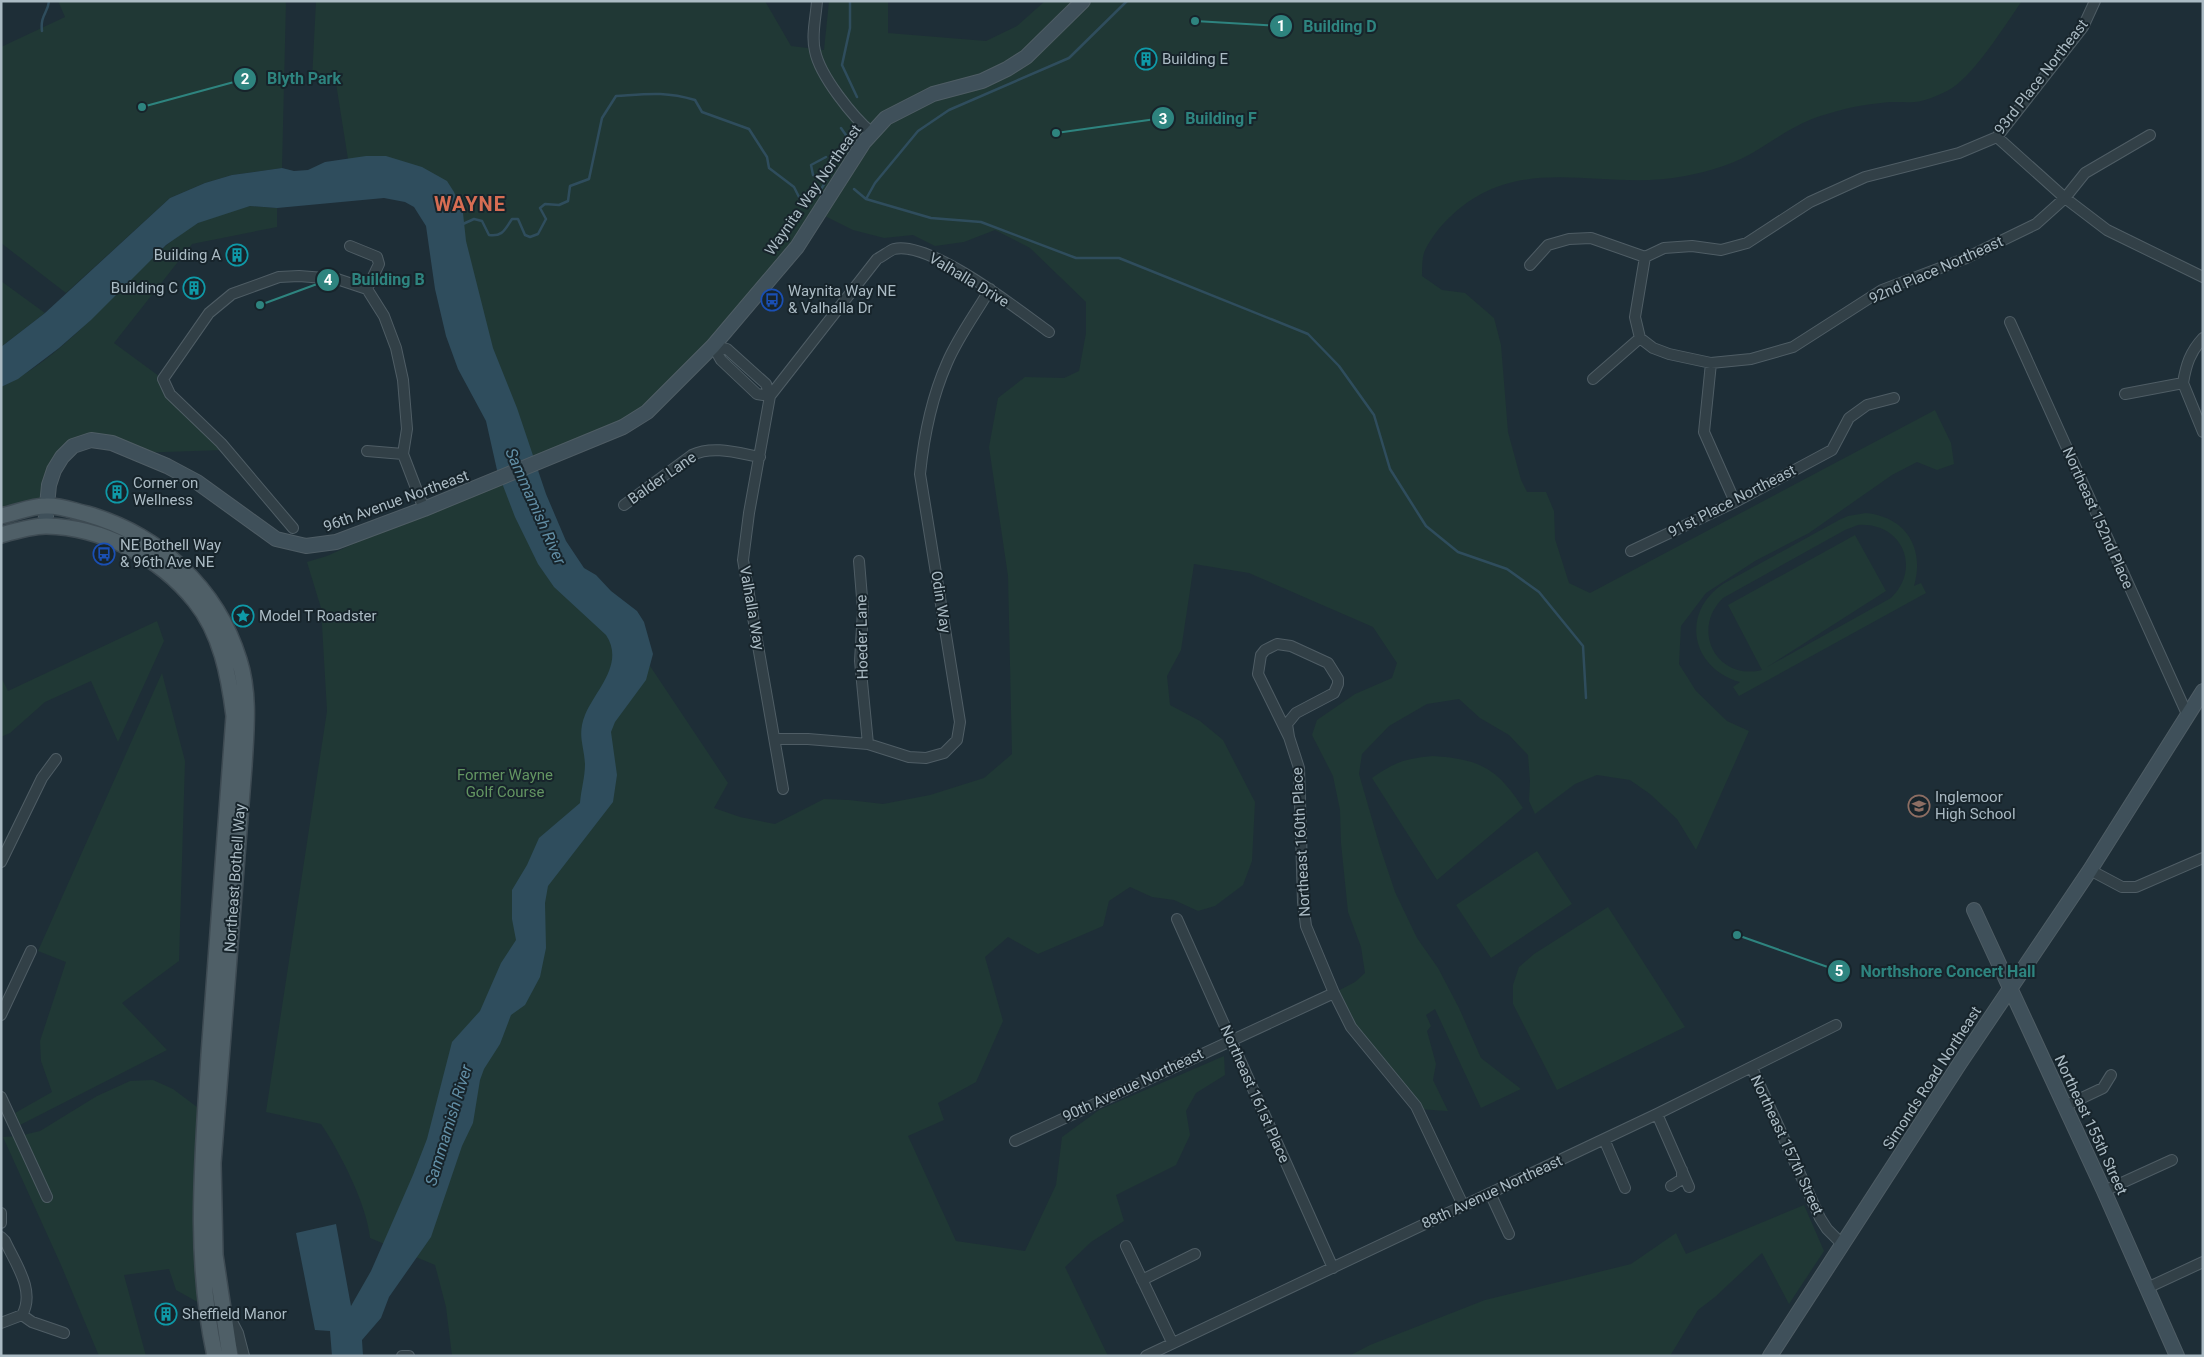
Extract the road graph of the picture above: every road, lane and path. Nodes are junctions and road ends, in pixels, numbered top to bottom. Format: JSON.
{"nodes":[{"id":1,"x":817,"y":1,"type":"edge"},
{"id":2,"x":1083,"y":1,"type":"edge"},
{"id":3,"x":2096,"y":1,"type":"edge"},
{"id":4,"x":872,"y":133,"type":"junction"},
{"id":5,"x":2150,"y":135,"type":"dead end"},
{"id":6,"x":1997,"y":137,"type":"junction"},
{"id":7,"x":2066,"y":198,"type":"junction"},
{"id":8,"x":350,"y":246,"type":"dead end"},
{"id":9,"x":1645,"y":257,"type":"junction"},
{"id":10,"x":1530,"y":265,"type":"dead end"},
{"id":11,"x":2203,"y":277,"type":"edge"},
{"id":12,"x":367,"y":288,"type":"junction"},
{"id":13,"x":990,"y":289,"type":"junction"},
{"id":14,"x":2010,"y":322,"type":"dead end"},
{"id":15,"x":1050,"y":332,"type":"dead end"},
{"id":16,"x":1640,"y":338,"type":"junction"},
{"id":17,"x":2203,"y":338,"type":"edge"},
{"id":18,"x":713,"y":346,"type":"junction"},
{"id":19,"x":1711,"y":363,"type":"junction"},
{"id":20,"x":1593,"y":379,"type":"dead end"},
{"id":21,"x":2183,"y":383,"type":"junction"},
{"id":22,"x":2125,"y":394,"type":"dead end"},
{"id":23,"x":770,"y":396,"type":"junction"},
{"id":24,"x":1894,"y":398,"type":"dead end"},
{"id":25,"x":2203,"y":432,"type":"edge"},
{"id":26,"x":570,"y":450,"type":"joint"},
{"id":27,"x":367,"y":451,"type":"dead end"},
{"id":28,"x":403,"y":454,"type":"junction"},
{"id":29,"x":760,"y":457,"type":"junction"},
{"id":30,"x":1735,"y":502,"type":"junction"},
{"id":31,"x":624,"y":505,"type":"dead end"},
{"id":32,"x":47,"y":506,"type":"junction"},
{"id":33,"x":424,"y":509,"type":"junction"},
{"id":34,"x":1,"y":516,"type":"edge"},
{"id":35,"x":44,"y":526,"type":"junction"},
{"id":36,"x":293,"y":528,"type":"dead end"},
{"id":37,"x":1,"y":535,"type":"edge"},
{"id":38,"x":1631,"y":551,"type":"dead end"},
{"id":39,"x":858,"y":561,"type":"dead end"},
{"id":40,"x":2203,"y":691,"type":"edge"},
{"id":41,"x":2187,"y":714,"type":"junction"},
{"id":42,"x":1289,"y":737,"type":"junction"},
{"id":43,"x":776,"y":739,"type":"junction"},
{"id":44,"x":868,"y":744,"type":"junction"},
{"id":45,"x":56,"y":759,"type":"dead end"},
{"id":46,"x":783,"y":789,"type":"dead end"},
{"id":47,"x":224,"y":840,"type":"junction"},
{"id":48,"x":2203,"y":858,"type":"edge"},
{"id":49,"x":1,"y":862,"type":"edge"},
{"id":50,"x":2090,"y":870,"type":"junction"},
{"id":51,"x":234,"y":901,"type":"junction"},
{"id":52,"x":1974,"y":910,"type":"dead end"},
{"id":53,"x":1177,"y":919,"type":"dead end"},
{"id":54,"x":31,"y":951,"type":"dead end"},
{"id":55,"x":2011,"y":988,"type":"junction"},
{"id":56,"x":1334,"y":993,"type":"junction"},
{"id":57,"x":1,"y":1014,"type":"edge"},
{"id":58,"x":1836,"y":1026,"type":"dead end"},
{"id":59,"x":1231,"y":1039,"type":"junction"},
{"id":60,"x":1752,"y":1068,"type":"junction"},
{"id":61,"x":2111,"y":1075,"type":"dead end"},
{"id":62,"x":1,"y":1097,"type":"edge"},
{"id":63,"x":2064,"y":1106,"type":"junction"},
{"id":64,"x":1657,"y":1114,"type":"junction"},
{"id":65,"x":1604,"y":1140,"type":"junction"},
{"id":66,"x":1015,"y":1141,"type":"dead end"},
{"id":67,"x":2172,"y":1160,"type":"dead end"},
{"id":68,"x":1682,"y":1170,"type":"junction"},
{"id":69,"x":1671,"y":1186,"type":"dead end"},
{"id":70,"x":1689,"y":1187,"type":"dead end"},
{"id":71,"x":1625,"y":1188,"type":"dead end"},
{"id":72,"x":2104,"y":1191,"type":"junction"},
{"id":73,"x":1490,"y":1193,"type":"junction"},
{"id":74,"x":47,"y":1197,"type":"dead end"},
{"id":75,"x":1463,"y":1205,"type":"junction"},
{"id":76,"x":1,"y":1213,"type":"edge"},
{"id":77,"x":1,"y":1223,"type":"edge"},
{"id":78,"x":1509,"y":1234,"type":"dead end"},
{"id":79,"x":1,"y":1237,"type":"edge"},
{"id":80,"x":1842,"y":1244,"type":"junction"},
{"id":81,"x":1126,"y":1246,"type":"dead end"},
{"id":82,"x":1195,"y":1254,"type":"dead end"},
{"id":83,"x":2203,"y":1262,"type":"edge"},
{"id":84,"x":1333,"y":1268,"type":"junction"},
{"id":85,"x":1142,"y":1280,"type":"junction"},
{"id":86,"x":2147,"y":1288,"type":"junction"},
{"id":87,"x":221,"y":1302,"type":"junction"},
{"id":88,"x":22,"y":1315,"type":"junction"},
{"id":89,"x":1,"y":1323,"type":"edge"},
{"id":90,"x":64,"y":1333,"type":"dead end"},
{"id":91,"x":1172,"y":1342,"type":"junction"},
{"id":92,"x":215,"y":1356,"type":"edge"},
{"id":93,"x":230,"y":1356,"type":"edge"},
{"id":94,"x":244,"y":1356,"type":"edge"},
{"id":95,"x":402,"y":1356,"type":"edge"},
{"id":96,"x":409,"y":1356,"type":"edge"},
{"id":97,"x":1146,"y":1356,"type":"edge"},
{"id":98,"x":1770,"y":1356,"type":"edge"},
{"id":99,"x":2177,"y":1356,"type":"edge"}],
"edges":[{"from":1,"to":4,"type":"street"},
{"from":2,"to":4,"type":"main road","name":"Waynita Way Northeast"},
{"from":3,"to":6,"type":"street","name":"93rd Place Northeast"},
{"from":4,"to":18,"type":"main road","name":"Waynita Way Northeast"},
{"from":5,"to":7,"type":"street","name":"92nd Place Northeast"},
{"from":6,"to":7,"type":"street"},
{"from":6,"to":9,"type":"street","name":"93rd Place Northeast"},
{"from":7,"to":11,"type":"street"},
{"from":7,"to":19,"type":"street","name":"92nd Place Northeast"},
{"from":8,"to":12,"type":"street"},
{"from":9,"to":10,"type":"street"},
{"from":9,"to":16,"type":"street"},
{"from":12,"to":28,"type":"street"},
{"from":12,"to":36,"type":"street"},
{"from":13,"to":15,"type":"street","name":"Valhalla Drive"},
{"from":13,"to":23,"type":"street","name":"Valhalla Drive"},
{"from":13,"to":44,"type":"street","name":"Odin Way"},
{"from":14,"to":41,"type":"street","name":"Northeast 152nd Place"},
{"from":16,"to":19,"type":"street","name":"92nd Place Northeast"},
{"from":16,"to":20,"type":"street"},
{"from":17,"to":21,"type":"street"},
{"from":18,"to":23,"type":"street"},
{"from":18,"to":26,"type":"main road","name":"Waynita Way Northeast"},
{"from":19,"to":30,"type":"street"},
{"from":21,"to":22,"type":"street"},
{"from":21,"to":25,"type":"street"},
{"from":23,"to":29,"type":"street","name":"Valhalla Way"},
{"from":24,"to":30,"type":"street","name":"91st Place Northeast"},
{"from":26,"to":33,"type":"main road","name":"96th Avenue Northeast"},
{"from":27,"to":28,"type":"street"},
{"from":28,"to":33,"type":"street"},
{"from":29,"to":31,"type":"street","name":"Balder Lane"},
{"from":29,"to":43,"type":"street","name":"Valhalla Way"},
{"from":30,"to":38,"type":"street","name":"91st Place Northeast"},
{"from":32,"to":33,"type":"main road","name":"96th Avenue Northeast"},
{"from":32,"to":34,"type":"main road"},
{"from":32,"to":35,"type":"main road","name":"96th Avenue Northeast"},
{"from":32,"to":51,"type":"main road","name":"Northeast Bothell Way"},
{"from":35,"to":37,"type":"main road"},
{"from":35,"to":47,"type":"main road","name":"Northeast Bothell Way"},
{"from":39,"to":44,"type":"street","name":"Hoeder Lane"},
{"from":40,"to":41,"type":"main road","name":"Simonds Road Northeast"},
{"from":41,"to":50,"type":"main road","name":"Simonds Road Northeast"},
{"from":42,"to":42,"type":"street","name":"Northeast 160th Place"},
{"from":42,"to":56,"type":"street","name":"Northeast 160th Place"},
{"from":43,"to":44,"type":"street","name":"Odin Way"},
{"from":43,"to":46,"type":"street","name":"Valhalla Way"},
{"from":45,"to":49,"type":"street"},
{"from":47,"to":51,"type":"main road"},
{"from":47,"to":92,"type":"main road","name":"Northeast Bothell Way"},
{"from":48,"to":50,"type":"street"},
{"from":50,"to":55,"type":"main road","name":"Simonds Road Northeast"},
{"from":51,"to":87,"type":"main road","name":"Northeast Bothell Way"},
{"from":52,"to":55,"type":"main road","name":"Northeast 155th Street"},
{"from":53,"to":59,"type":"street","name":"Northeast 161st Place"},
{"from":54,"to":57,"type":"street"},
{"from":55,"to":63,"type":"main road","name":"Northeast 155th Street"},
{"from":55,"to":80,"type":"main road","name":"Simonds Road Northeast"},
{"from":56,"to":59,"type":"street","name":"90th Avenue Northeast"},
{"from":56,"to":75,"type":"street","name":"Northeast 160th Place"},
{"from":58,"to":60,"type":"street","name":"88th Avenue Northeast"},
{"from":59,"to":66,"type":"street","name":"90th Avenue Northeast"},
{"from":59,"to":84,"type":"street","name":"Northeast 161st Place"},
{"from":60,"to":64,"type":"street","name":"88th Avenue Northeast"},
{"from":60,"to":80,"type":"street","name":"Northeast 157th Street"},
{"from":61,"to":63,"type":"street"},
{"from":62,"to":74,"type":"street"},
{"from":63,"to":72,"type":"main road","name":"Northeast 155th Street"},
{"from":64,"to":65,"type":"street","name":"88th Avenue Northeast"},
{"from":64,"to":68,"type":"street"},
{"from":65,"to":71,"type":"street"},
{"from":65,"to":73,"type":"street","name":"88th Avenue Northeast"},
{"from":67,"to":72,"type":"street"},
{"from":68,"to":69,"type":"street"},
{"from":68,"to":70,"type":"street"},
{"from":72,"to":86,"type":"main road","name":"Northeast 155th Street"},
{"from":73,"to":75,"type":"street","name":"88th Avenue Northeast"},
{"from":73,"to":78,"type":"street"},
{"from":75,"to":84,"type":"street","name":"88th Avenue Northeast"},
{"from":76,"to":77,"type":"street"},
{"from":79,"to":88,"type":"street"},
{"from":80,"to":98,"type":"main road","name":"Simonds Road Northeast"},
{"from":81,"to":85,"type":"street"},
{"from":82,"to":85,"type":"street"},
{"from":83,"to":86,"type":"street"},
{"from":84,"to":91,"type":"street","name":"88th Avenue Northeast"},
{"from":85,"to":91,"type":"street"},
{"from":86,"to":99,"type":"main road","name":"Northeast 155th Street"},
{"from":87,"to":93,"type":"main road","name":"Northeast Bothell Way"},
{"from":87,"to":94,"type":"street"},
{"from":88,"to":89,"type":"street"},
{"from":88,"to":90,"type":"street"},
{"from":91,"to":97,"type":"street","name":"88th Avenue Northeast"},
{"from":95,"to":96,"type":"street"}]}
